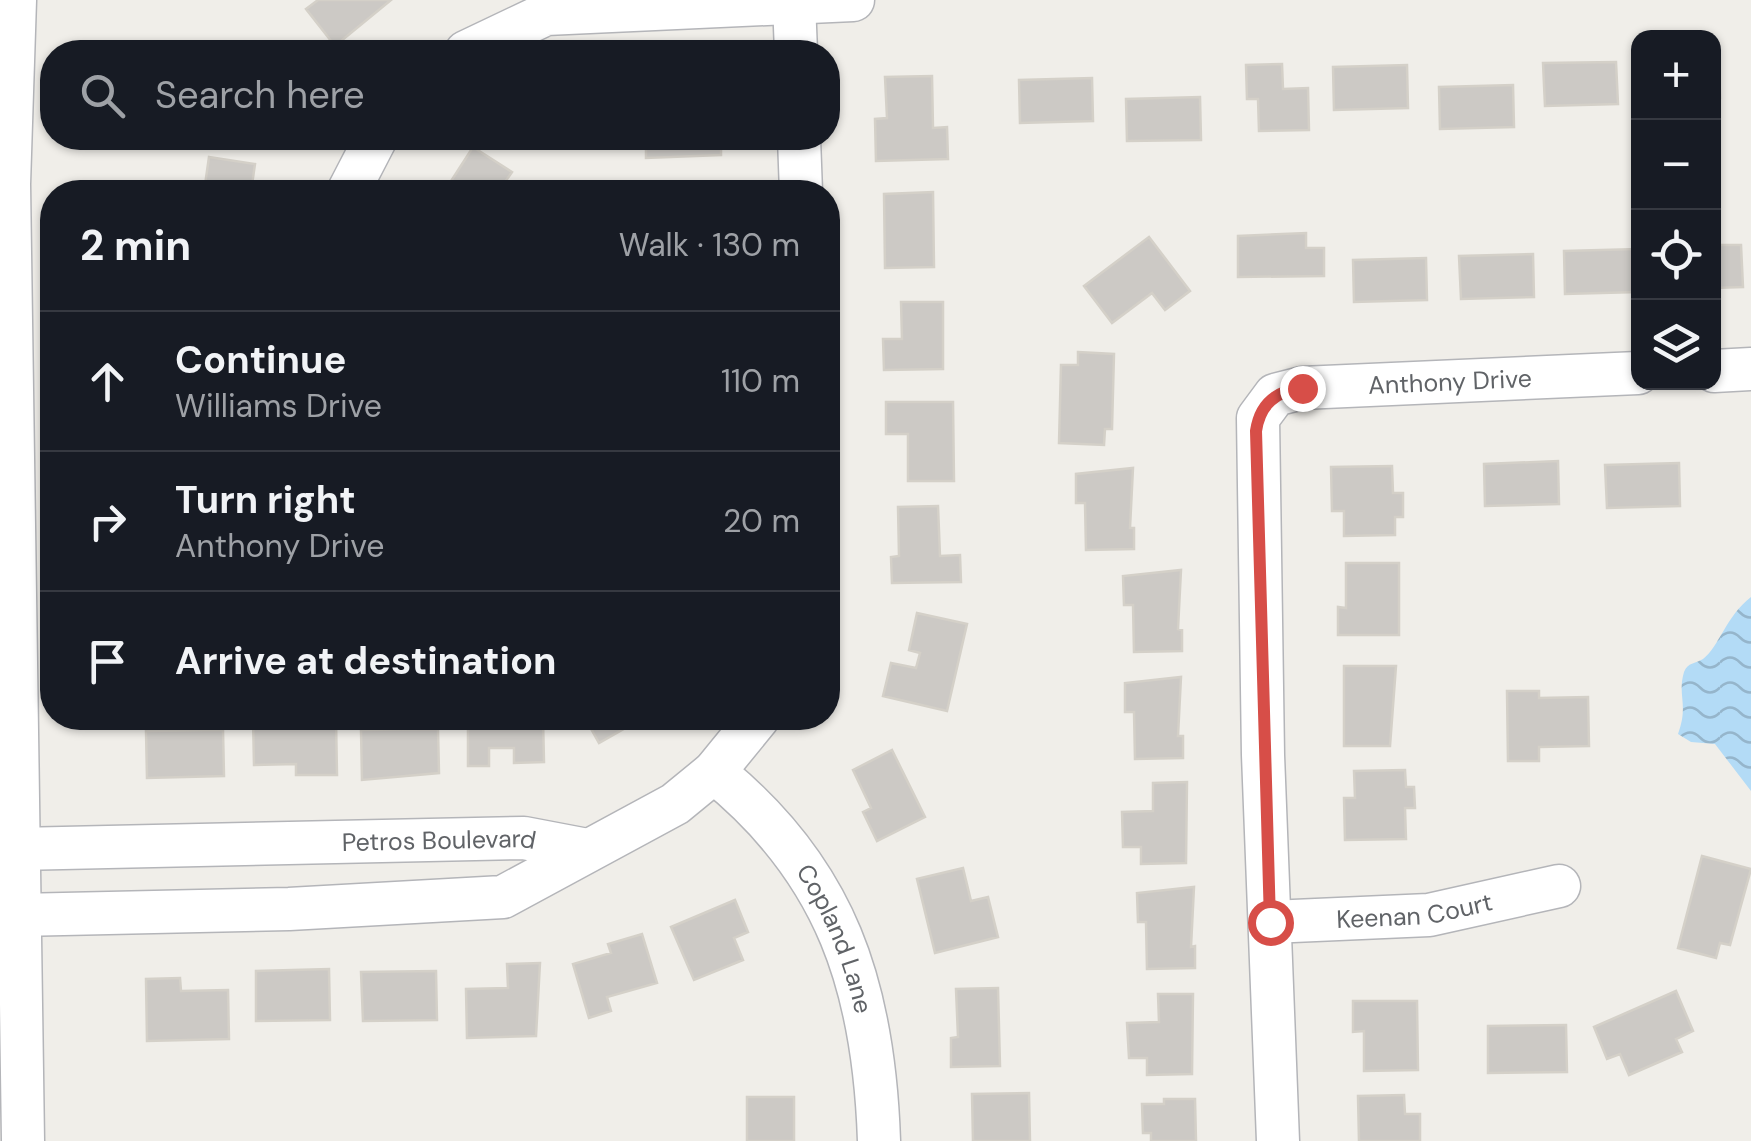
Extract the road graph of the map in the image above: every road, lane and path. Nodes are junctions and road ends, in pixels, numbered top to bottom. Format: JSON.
{"nodes":[{"id":1,"x":14,"y":0,"type":"edge"},
{"id":2,"x":853,"y":0,"type":"edge"},
{"id":3,"x":794,"y":2,"type":"edge"},
{"id":4,"x":491,"y":40,"type":"edge"},
{"id":5,"x":796,"y":40,"type":"edge"},
{"id":6,"x":370,"y":150,"type":"edge"},
{"id":7,"x":799,"y":150,"type":"edge"},
{"id":8,"x":354,"y":180,"type":"edge"},
{"id":9,"x":801,"y":180,"type":"edge"},
{"id":10,"x":1751,"y":370,"type":"edge"},
{"id":11,"x":1721,"y":371,"type":"edge"},
{"id":12,"x":1631,"y":374,"type":"edge"},
{"id":13,"x":6,"y":382,"type":"edge"},
{"id":14,"x":748,"y":730,"type":"edge"},
{"id":15,"x":714,"y":772,"type":"junction"},
{"id":16,"x":290,"y":842,"type":"junction"},
{"id":17,"x":17,"y":849,"type":"junction"},
{"id":18,"x":587,"y":850,"type":"junction"},
{"id":19,"x":1559,"y":886,"type":"dead end"},
{"id":20,"x":289,"y":909,"type":"junction"},
{"id":21,"x":18,"y":915,"type":"junction"},
{"id":22,"x":1270,"y":922,"type":"junction"},
{"id":23,"x":10,"y":988,"type":"edge"},
{"id":24,"x":23,"y":1141,"type":"edge"},
{"id":25,"x":879,"y":1141,"type":"edge"},
{"id":26,"x":1278,"y":1141,"type":"edge"}],
"edges":[{"from":1,"to":13,"type":"street"},
{"from":2,"to":3,"type":"street"},
{"from":3,"to":4,"type":"street"},
{"from":3,"to":5,"type":"street"},
{"from":6,"to":8,"type":"street"},
{"from":7,"to":9,"type":"street"},
{"from":10,"to":11,"type":"street"},
{"from":12,"to":22,"type":"street","name":"Anthony Drive"},
{"from":13,"to":17,"type":"street"},
{"from":14,"to":15,"type":"street","name":"Petros Boulevard"},
{"from":15,"to":18,"type":"street","name":"Petros Boulevard"},
{"from":15,"to":25,"type":"street","name":"Copland Lane"},
{"from":16,"to":17,"type":"street","name":"Petros Boulevard"},
{"from":16,"to":18,"type":"street","name":"Petros Boulevard"},
{"from":16,"to":20,"type":"street"},
{"from":17,"to":21,"type":"street"},
{"from":18,"to":20,"type":"street","name":"Petros Boulevard"},
{"from":19,"to":22,"type":"street","name":"Keenan Court"},
{"from":20,"to":21,"type":"street","name":"Petros Boulevard"},
{"from":21,"to":23,"type":"street"},
{"from":22,"to":26,"type":"street"},
{"from":23,"to":24,"type":"street"}]}
